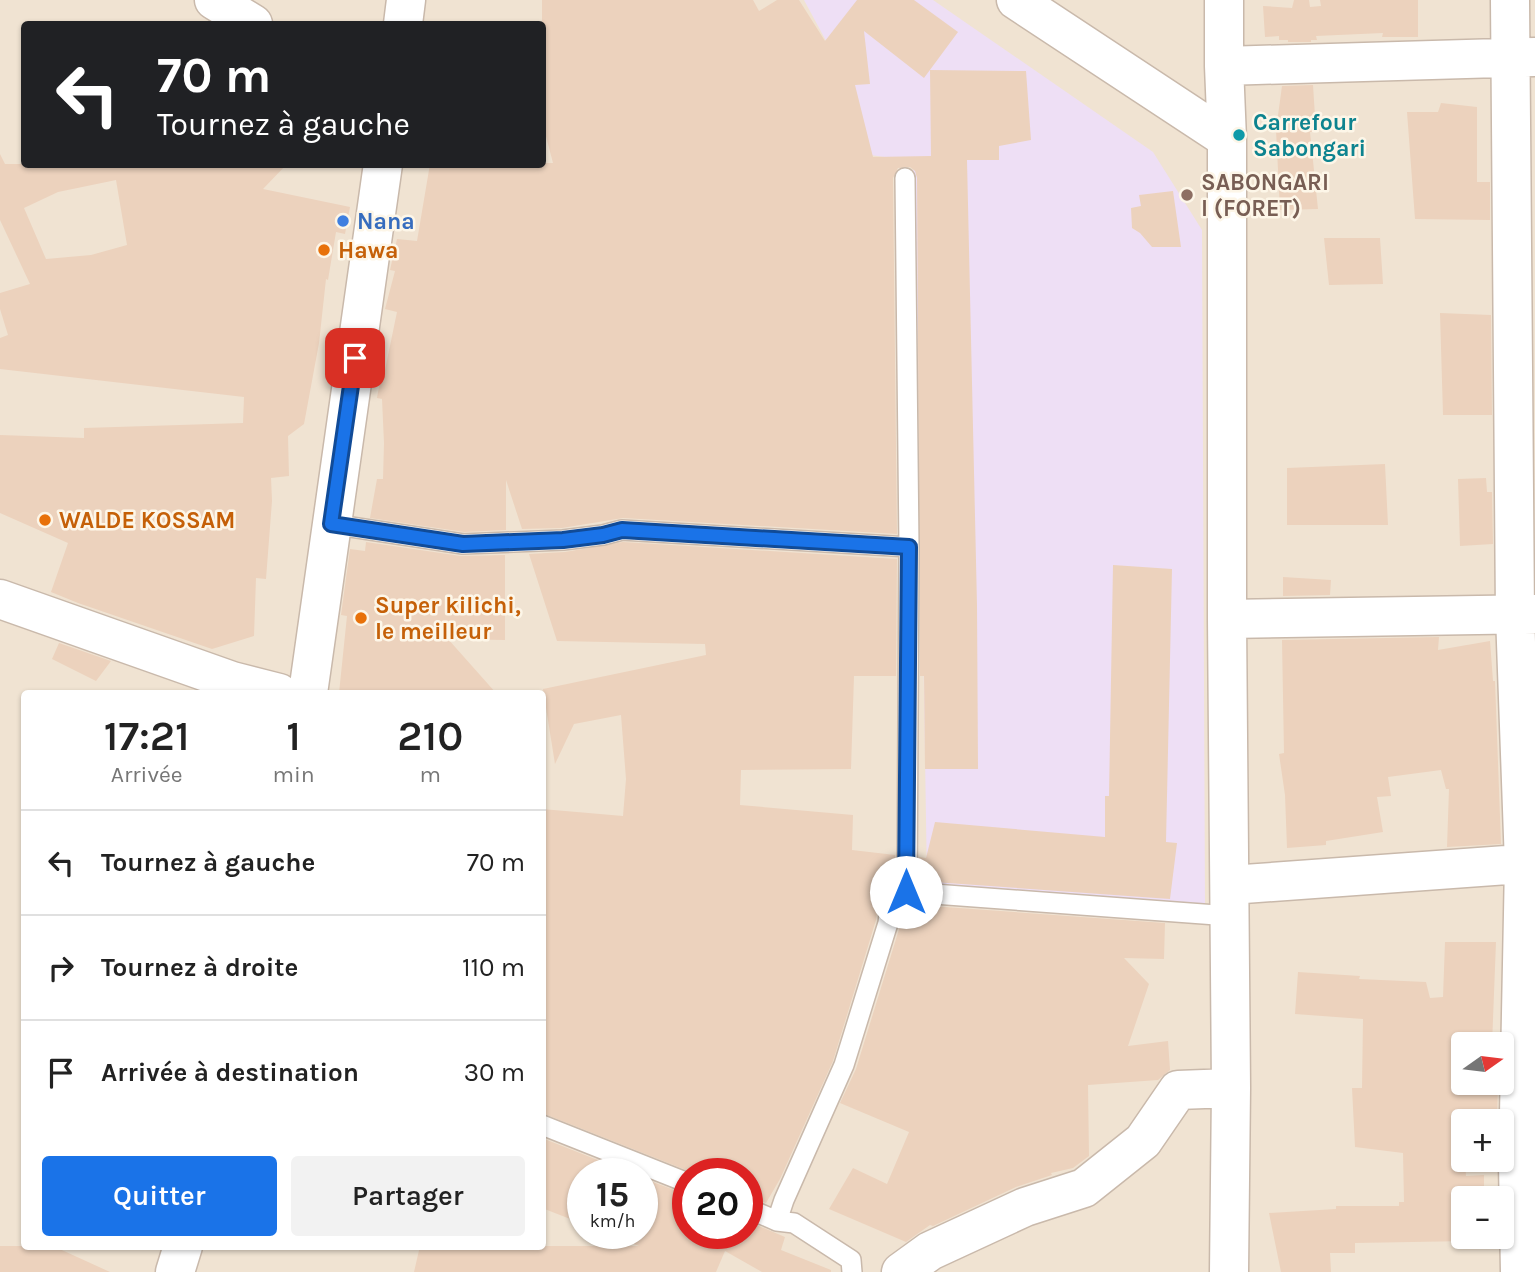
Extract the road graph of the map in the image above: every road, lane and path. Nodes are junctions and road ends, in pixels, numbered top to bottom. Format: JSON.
{"nodes":[{"id":1,"x":214,"y":0,"type":"edge"},
{"id":2,"x":407,"y":0,"type":"edge"},
{"id":3,"x":1016,"y":0,"type":"edge"},
{"id":4,"x":1224,"y":0,"type":"edge"},
{"id":5,"x":1510,"y":0,"type":"edge"},
{"id":6,"x":248,"y":21,"type":"edge"},
{"id":7,"x":404,"y":21,"type":"edge"},
{"id":8,"x":1522,"y":57,"type":"edge"},
{"id":9,"x":1224,"y":66,"type":"junction"},
{"id":10,"x":1227,"y":139,"type":"junction"},
{"id":11,"x":382,"y":168,"type":"edge"},
{"id":12,"x":905,"y":178,"type":"dead end"},
{"id":13,"x":331,"y":524,"type":"junction"},
{"id":14,"x":909,"y":547,"type":"junction"},
{"id":15,"x":0,"y":600,"type":"edge"},
{"id":16,"x":1525,"y":615,"type":"edge"},
{"id":17,"x":1227,"y":619,"type":"junction"},
{"id":18,"x":267,"y":690,"type":"edge"},
{"id":19,"x":308,"y":690,"type":"edge"},
{"id":20,"x":1529,"y":864,"type":"edge"},
{"id":21,"x":906,"y":892,"type":"junction"},
{"id":22,"x":1230,"y":901,"type":"junction"},
{"id":23,"x":1231,"y":1088,"type":"junction"},
{"id":24,"x":546,"y":1127,"type":"edge"},
{"id":25,"x":1527,"y":1164,"type":"edge"},
{"id":26,"x":672,"y":1177,"type":"edge"},
{"id":27,"x":763,"y":1215,"type":"edge"},
{"id":28,"x":777,"y":1221,"type":"junction"},
{"id":29,"x":182,"y":1250,"type":"edge"},
{"id":30,"x":175,"y":1272,"type":"edge"},
{"id":31,"x":852,"y":1272,"type":"edge"},
{"id":32,"x":901,"y":1272,"type":"edge"},
{"id":33,"x":1229,"y":1272,"type":"edge"},
{"id":34,"x":1520,"y":1272,"type":"edge"}],
"edges":[{"from":1,"to":6,"type":"street"},
{"from":2,"to":7,"type":"street"},
{"from":3,"to":10,"type":"street"},
{"from":4,"to":9,"type":"street"},
{"from":5,"to":8,"type":"street"},
{"from":8,"to":9,"type":"street"},
{"from":8,"to":16,"type":"street"},
{"from":9,"to":10,"type":"street"},
{"from":10,"to":17,"type":"street"},
{"from":11,"to":13,"type":"street"},
{"from":12,"to":14,"type":"lane"},
{"from":13,"to":14,"type":"lane"},
{"from":13,"to":19,"type":"street"},
{"from":14,"to":21,"type":"lane"},
{"from":15,"to":18,"type":"street"},
{"from":16,"to":17,"type":"street"},
{"from":16,"to":20,"type":"street"},
{"from":17,"to":22,"type":"street"},
{"from":20,"to":22,"type":"street"},
{"from":20,"to":25,"type":"street"},
{"from":21,"to":22,"type":"lane"},
{"from":21,"to":28,"type":"lane"},
{"from":22,"to":23,"type":"street"},
{"from":23,"to":32,"type":"street"},
{"from":23,"to":33,"type":"street"},
{"from":24,"to":26,"type":"lane"},
{"from":25,"to":34,"type":"street"},
{"from":27,"to":28,"type":"lane"},
{"from":28,"to":31,"type":"lane"},
{"from":29,"to":30,"type":"street"}]}
